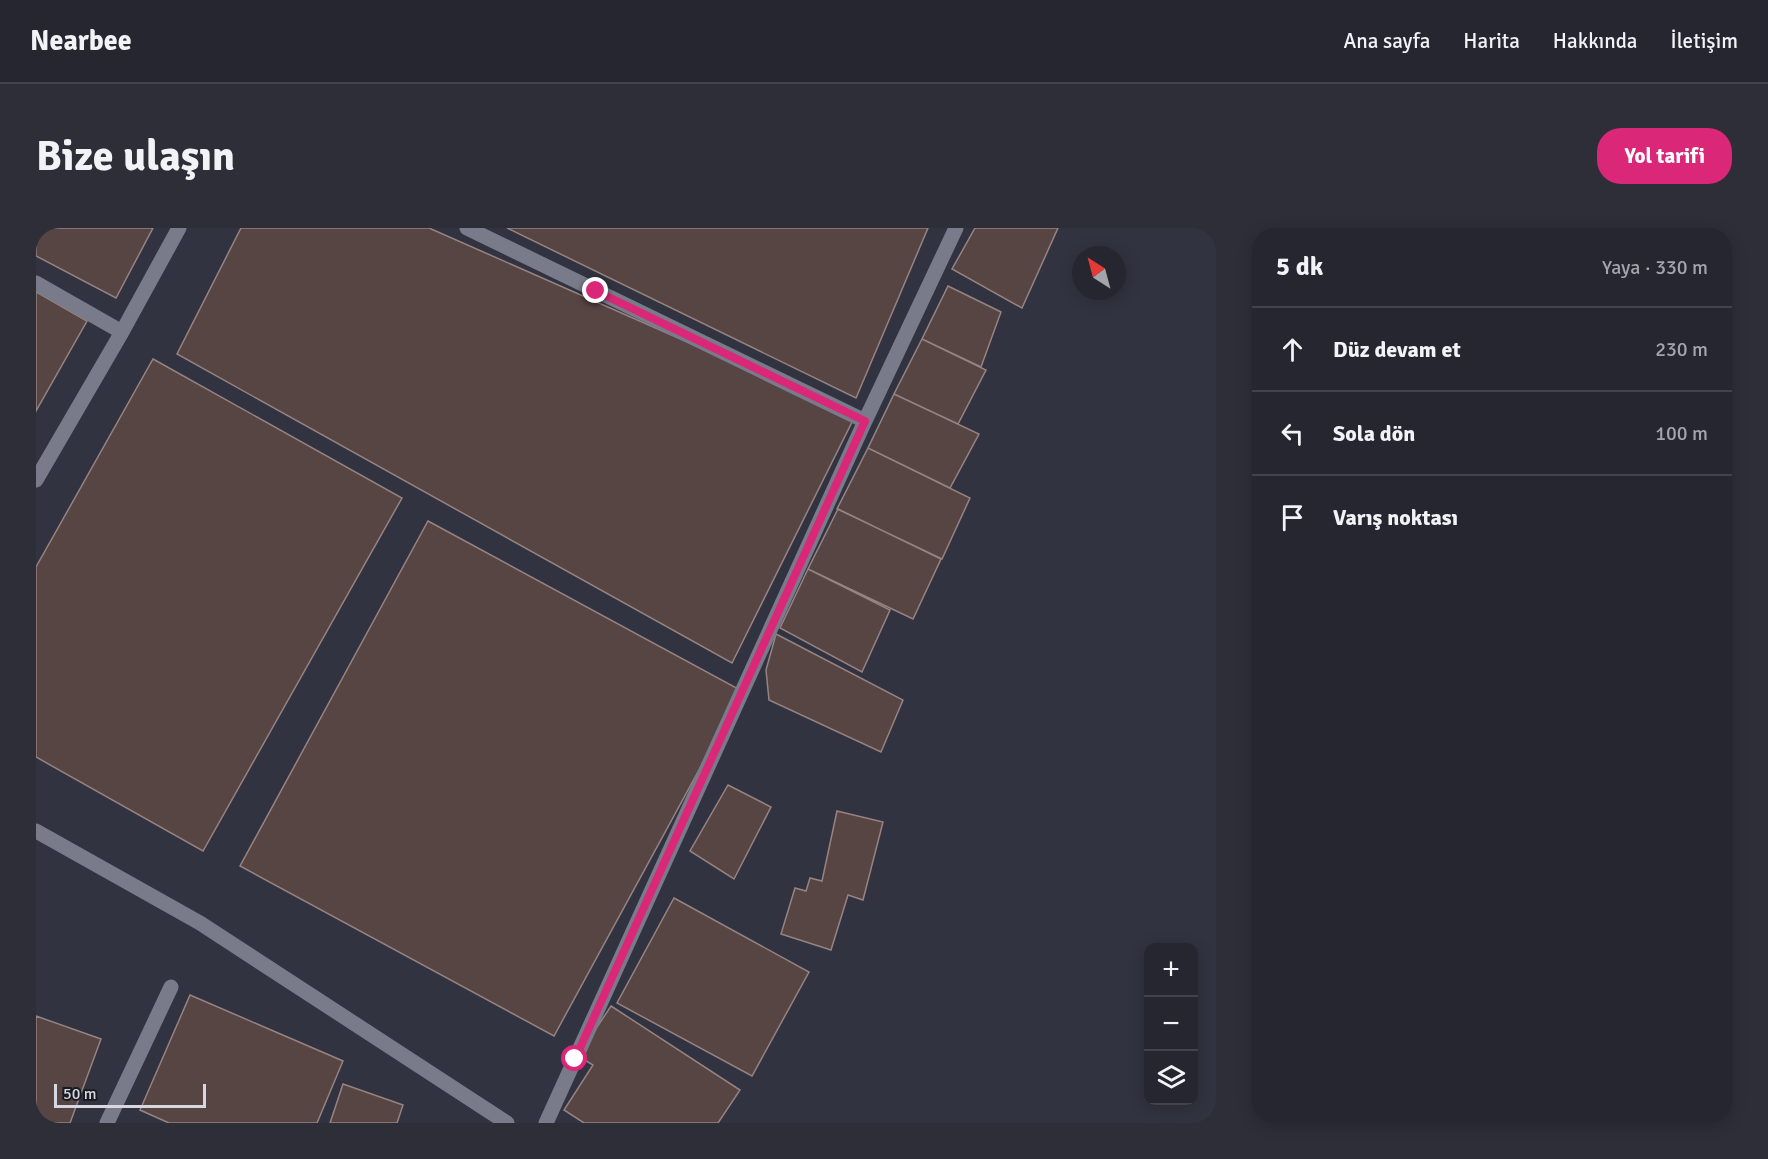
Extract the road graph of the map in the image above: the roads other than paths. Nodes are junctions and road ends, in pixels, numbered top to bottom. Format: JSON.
{"nodes":[{"id":1,"x":178,"y":228,"type":"edge"},
{"id":2,"x":467,"y":228,"type":"edge"},
{"id":3,"x":956,"y":228,"type":"edge"},
{"id":4,"x":36,"y":283,"type":"edge"},
{"id":5,"x":122,"y":332,"type":"junction"},
{"id":6,"x":865,"y":421,"type":"junction"},
{"id":7,"x":36,"y":480,"type":"edge"},
{"id":8,"x":36,"y":831,"type":"edge"},
{"id":9,"x":171,"y":987,"type":"dead end"},
{"id":10,"x":107,"y":1123,"type":"edge"},
{"id":11,"x":507,"y":1123,"type":"edge"},
{"id":12,"x":546,"y":1123,"type":"edge"}],
"edges":[{"from":1,"to":5,"type":"street"},
{"from":2,"to":6,"type":"street"},
{"from":3,"to":6,"type":"street"},
{"from":4,"to":5,"type":"street"},
{"from":5,"to":7,"type":"street"},
{"from":6,"to":12,"type":"street"},
{"from":8,"to":11,"type":"street"},
{"from":9,"to":10,"type":"street"}]}
